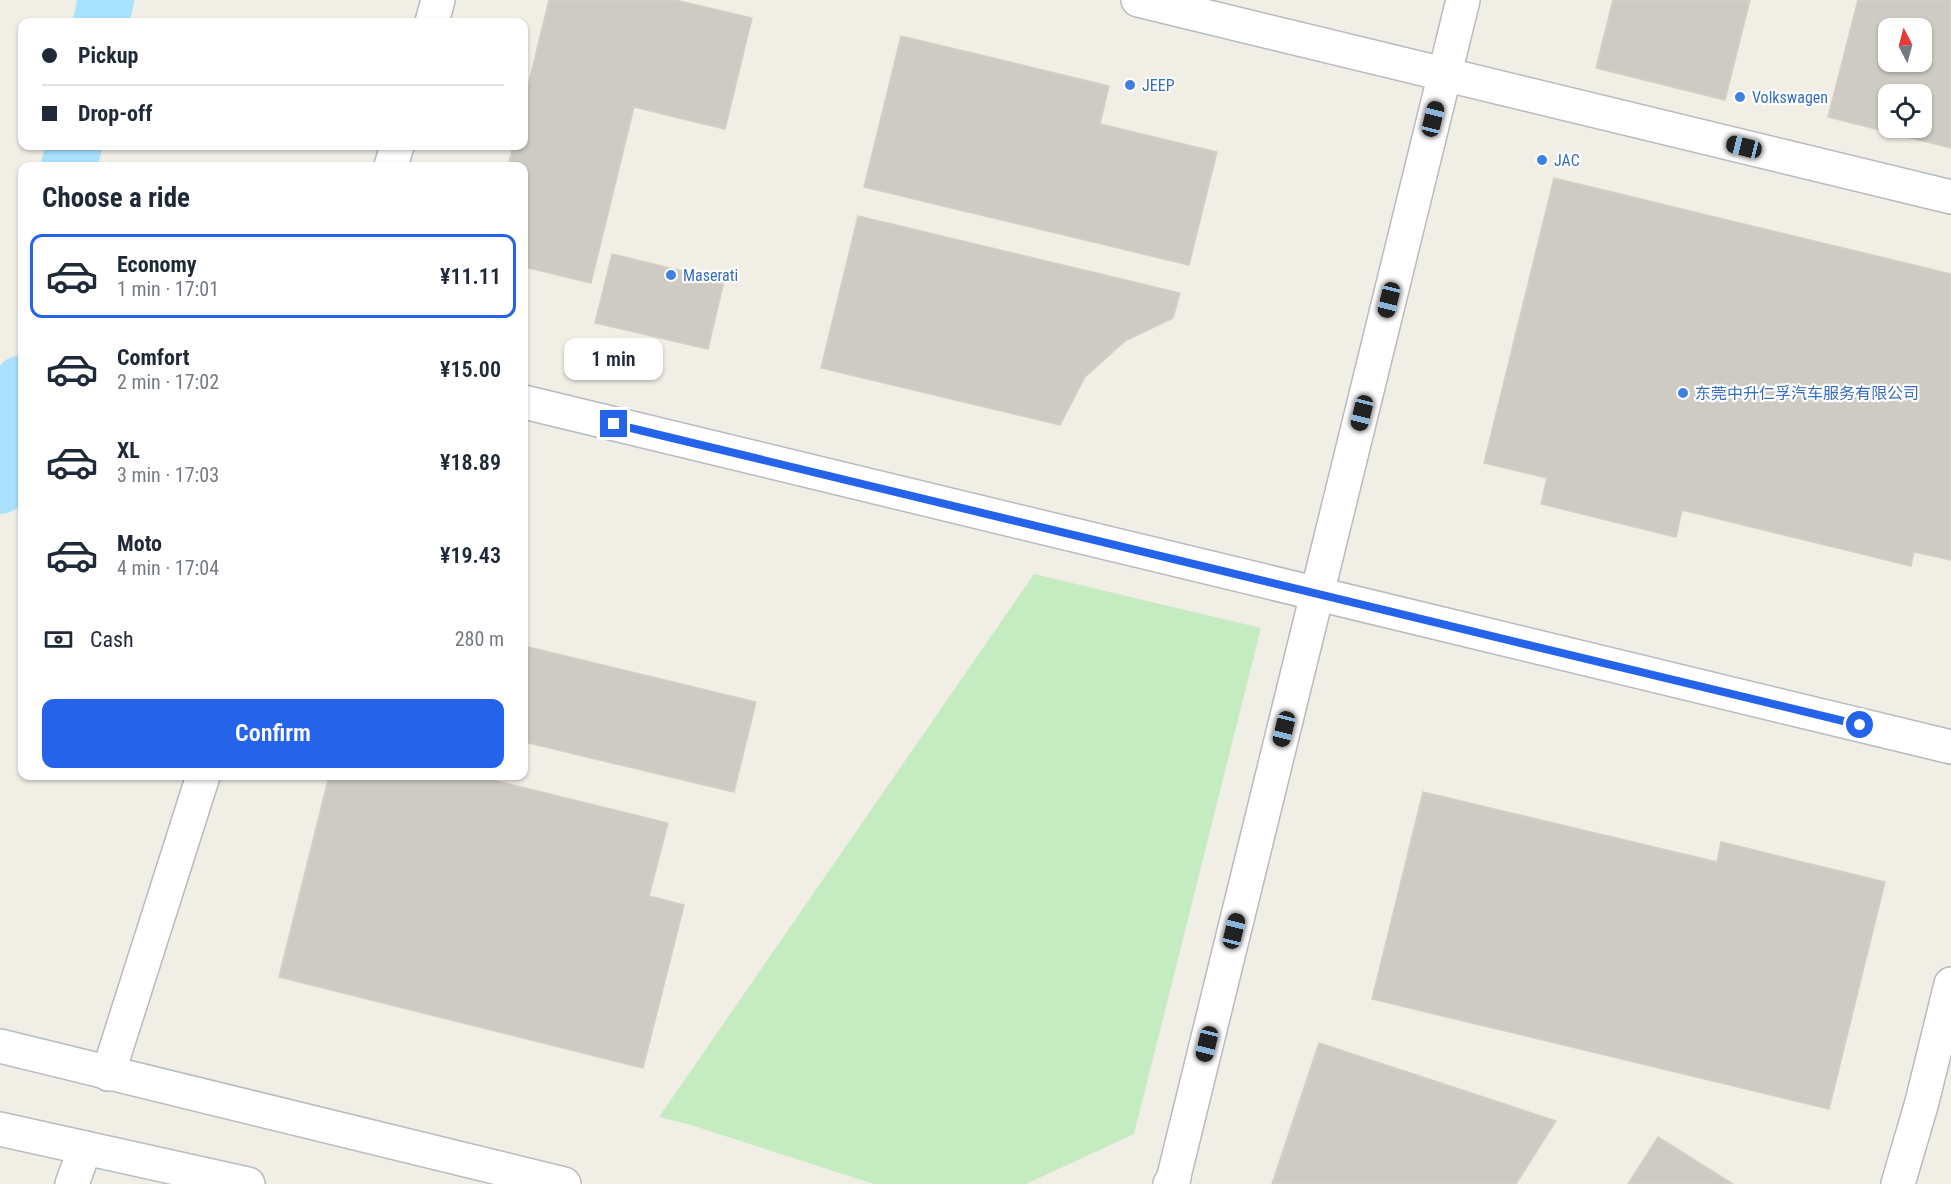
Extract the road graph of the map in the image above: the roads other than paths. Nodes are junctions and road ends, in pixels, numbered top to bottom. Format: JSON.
{"nodes":[{"id":1,"x":438,"y":0,"type":"edge"},
{"id":2,"x":1138,"y":0,"type":"edge"},
{"id":3,"x":1463,"y":0,"type":"edge"},
{"id":4,"x":433,"y":18,"type":"edge"},
{"id":5,"x":1444,"y":74,"type":"junction"},
{"id":6,"x":1951,"y":197,"type":"edge"},
{"id":7,"x":528,"y":403,"type":"edge"},
{"id":8,"x":1317,"y":594,"type":"junction"},
{"id":9,"x":1951,"y":747,"type":"edge"},
{"id":10,"x":203,"y":780,"type":"edge"},
{"id":11,"x":1951,"y":984,"type":"edge"},
{"id":12,"x":0,"y":1046,"type":"edge"},
{"id":13,"x":108,"y":1074,"type":"junction"},
{"id":14,"x":0,"y":1129,"type":"edge"},
{"id":15,"x":85,"y":1148,"type":"junction"},
{"id":16,"x":1173,"y":1183,"type":"edge"},
{"id":17,"x":72,"y":1184,"type":"edge"},
{"id":18,"x":248,"y":1184,"type":"edge"},
{"id":19,"x":564,"y":1184,"type":"edge"},
{"id":20,"x":1898,"y":1184,"type":"edge"}],
"edges":[{"from":1,"to":4,"type":"street"},
{"from":2,"to":5,"type":"street"},
{"from":3,"to":5,"type":"street"},
{"from":5,"to":6,"type":"street"},
{"from":5,"to":8,"type":"street"},
{"from":7,"to":8,"type":"street"},
{"from":8,"to":9,"type":"street"},
{"from":8,"to":16,"type":"street"},
{"from":10,"to":13,"type":"street"},
{"from":11,"to":20,"type":"street"},
{"from":12,"to":13,"type":"street"},
{"from":13,"to":19,"type":"street"},
{"from":14,"to":15,"type":"street"},
{"from":15,"to":17,"type":"street"},
{"from":15,"to":18,"type":"street"}]}
